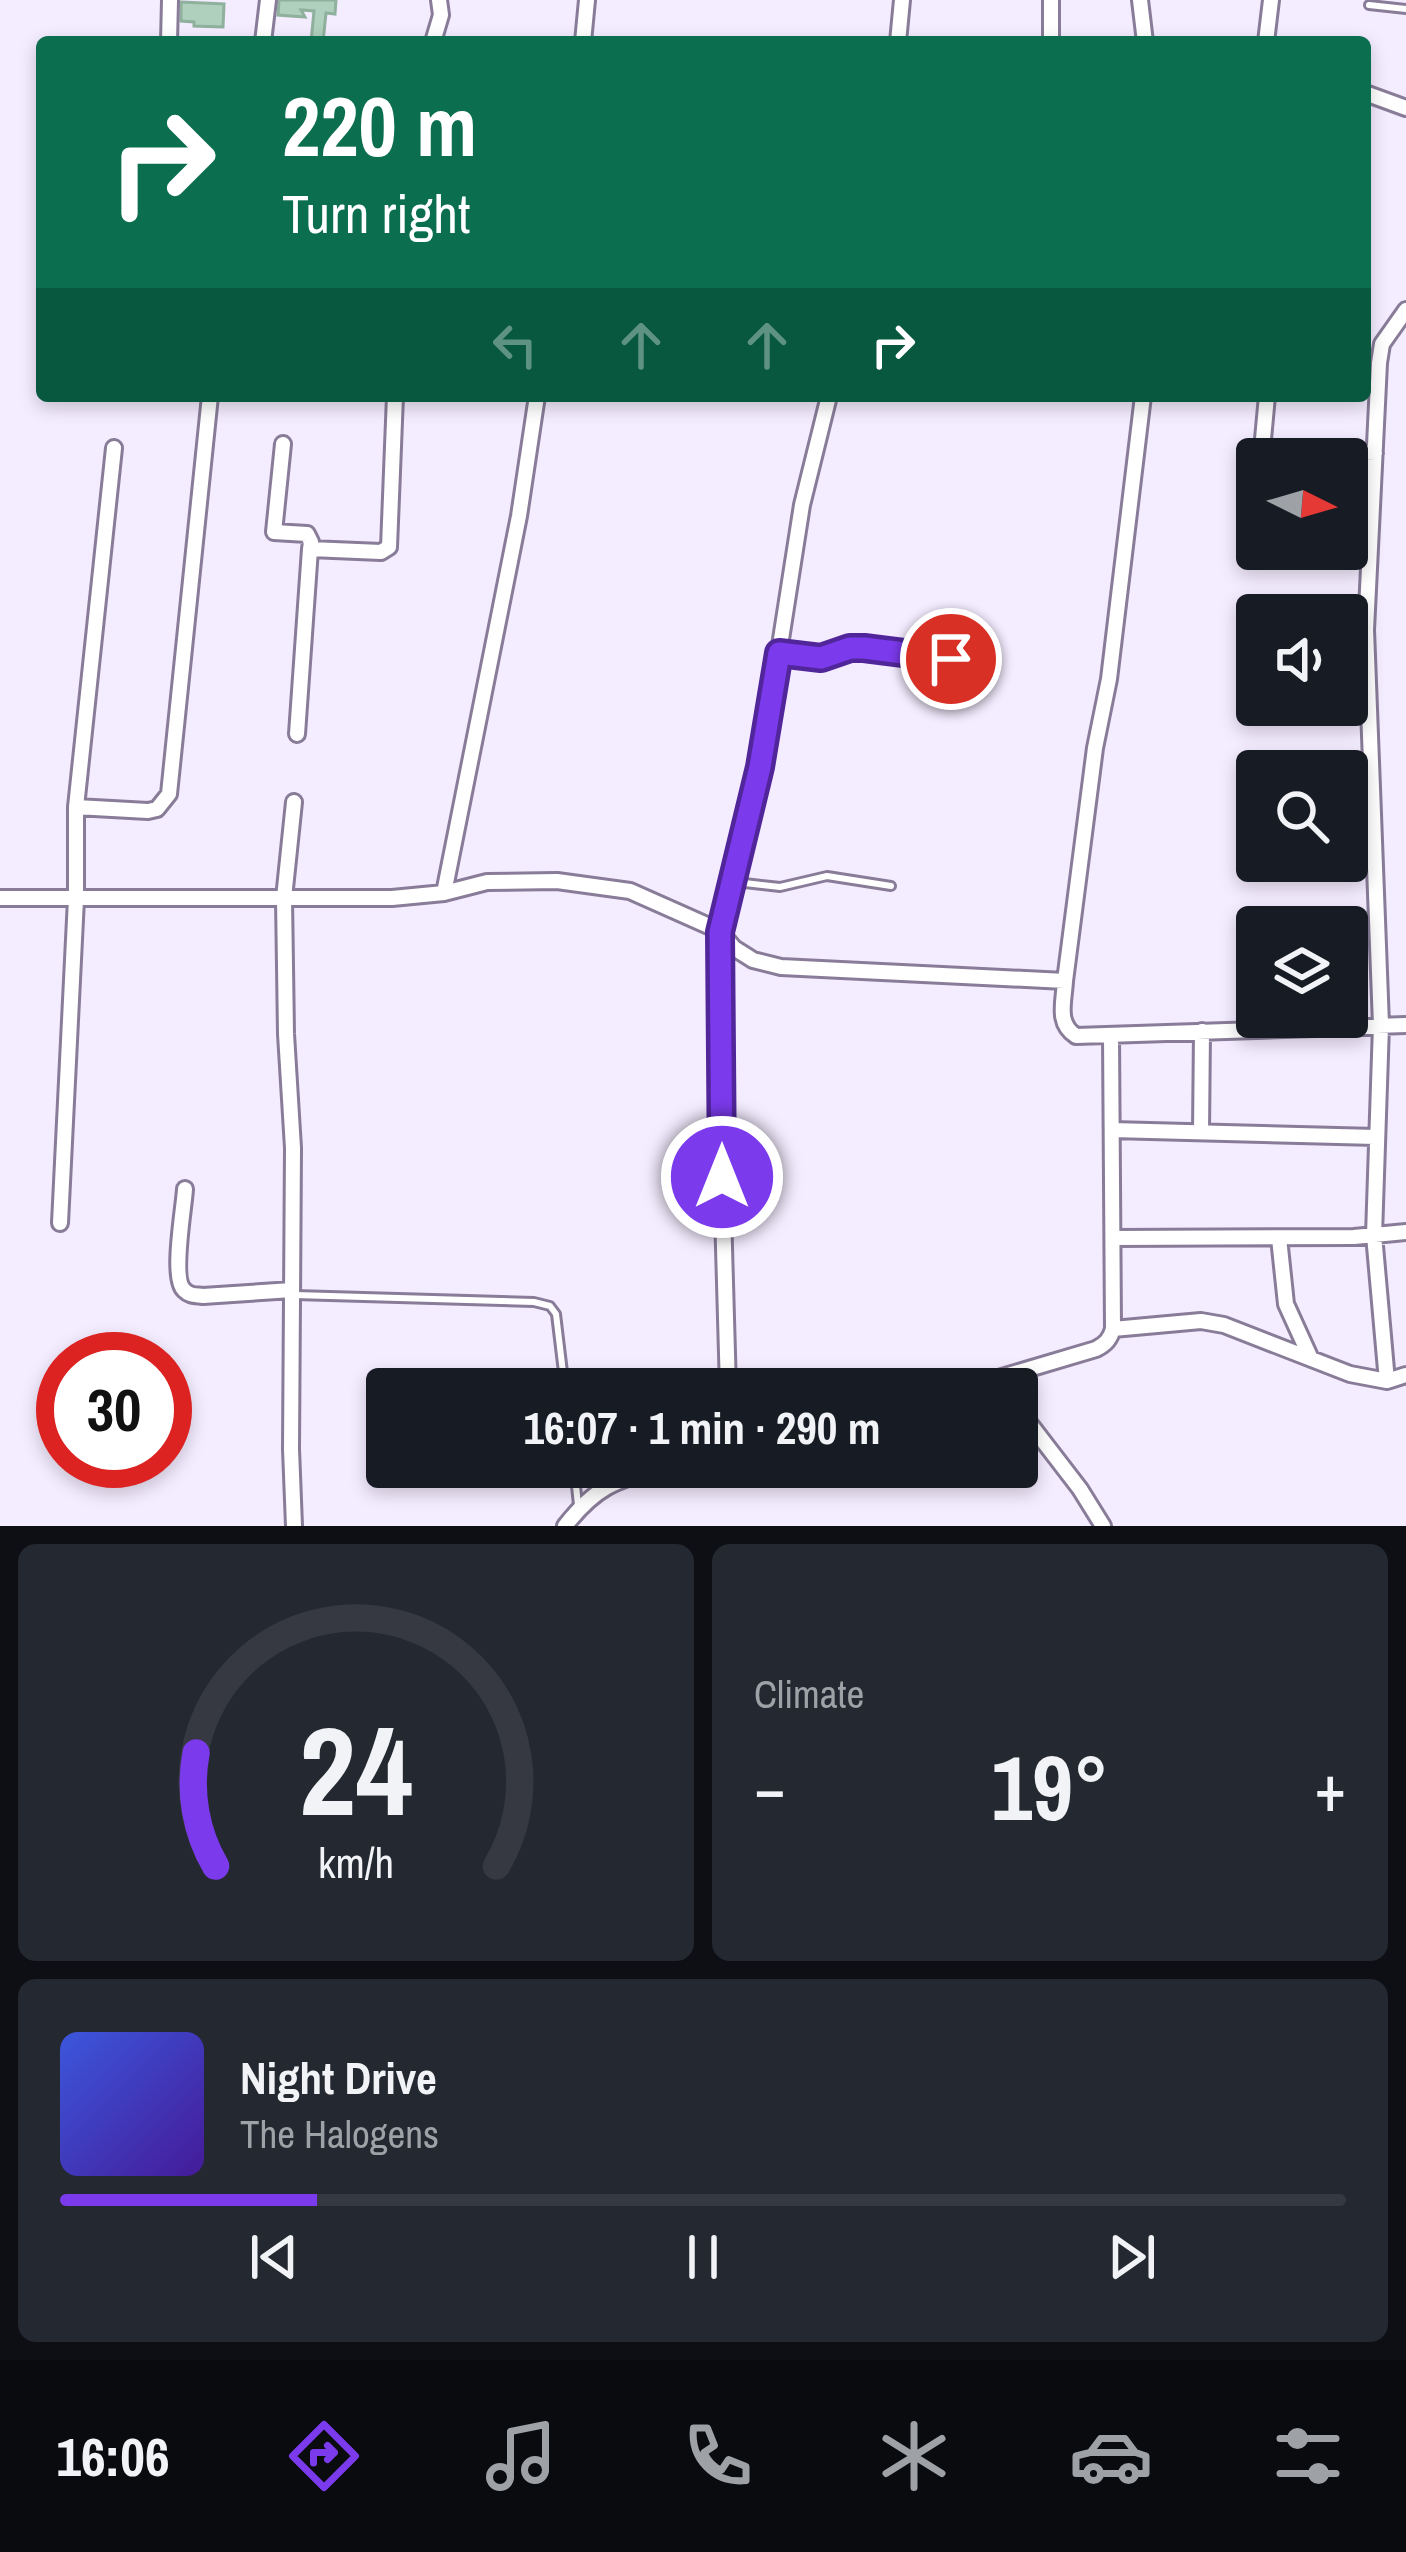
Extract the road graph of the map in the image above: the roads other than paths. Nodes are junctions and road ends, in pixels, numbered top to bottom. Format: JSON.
{"nodes":[{"id":1,"x":170,"y":0,"type":"edge"},
{"id":2,"x":268,"y":0,"type":"edge"},
{"id":3,"x":439,"y":0,"type":"edge"},
{"id":4,"x":587,"y":0,"type":"edge"},
{"id":5,"x":902,"y":0,"type":"edge"},
{"id":6,"x":1051,"y":0,"type":"edge"},
{"id":7,"x":1140,"y":0,"type":"edge"},
{"id":8,"x":1271,"y":0,"type":"edge"},
{"id":9,"x":1369,"y":5,"type":"dead end"},
{"id":10,"x":1406,"y":9,"type":"edge"},
{"id":11,"x":169,"y":36,"type":"edge"},
{"id":12,"x":264,"y":36,"type":"edge"},
{"id":13,"x":435,"y":36,"type":"edge"},
{"id":14,"x":584,"y":36,"type":"edge"},
{"id":15,"x":899,"y":36,"type":"edge"},
{"id":16,"x":1052,"y":36,"type":"edge"},
{"id":17,"x":1144,"y":36,"type":"edge"},
{"id":18,"x":1267,"y":36,"type":"edge"},
{"id":19,"x":1371,"y":95,"type":"edge"},
{"id":20,"x":1406,"y":108,"type":"edge"},
{"id":21,"x":1406,"y":310,"type":"edge"},
{"id":22,"x":209,"y":402,"type":"edge"},
{"id":23,"x":394,"y":402,"type":"edge"},
{"id":24,"x":536,"y":402,"type":"edge"},
{"id":25,"x":828,"y":402,"type":"edge"},
{"id":26,"x":1142,"y":402,"type":"edge"},
{"id":27,"x":1266,"y":402,"type":"edge"},
{"id":28,"x":283,"y":444,"type":"dead end"},
{"id":29,"x":114,"y":448,"type":"dead end"},
{"id":30,"x":1375,"y":453,"type":"junction"},
{"id":31,"x":310,"y":549,"type":"junction"},
{"id":32,"x":779,"y":653,"type":"junction"},
{"id":33,"x":994,"y":664,"type":"dead end"},
{"id":34,"x":297,"y":734,"type":"dead end"},
{"id":35,"x":294,"y":802,"type":"dead end"},
{"id":36,"x":76,"y":806,"type":"junction"},
{"id":37,"x":733,"y":881,"type":"junction"},
{"id":38,"x":891,"y":886,"type":"dead end"},
{"id":39,"x":444,"y":892,"type":"junction"},
{"id":40,"x":0,"y":898,"type":"edge"},
{"id":41,"x":76,"y":898,"type":"junction"},
{"id":42,"x":284,"y":898,"type":"junction"},
{"id":43,"x":720,"y":932,"type":"junction"},
{"id":44,"x":1065,"y":981,"type":"junction"},
{"id":45,"x":1381,"y":1025,"type":"junction"},
{"id":46,"x":1406,"y":1025,"type":"edge"},
{"id":47,"x":1202,"y":1031,"type":"junction"},
{"id":48,"x":1112,"y":1035,"type":"junction"},
{"id":49,"x":1112,"y":1130,"type":"junction"},
{"id":50,"x":1202,"y":1132,"type":"junction"},
{"id":51,"x":1376,"y":1137,"type":"junction"},
{"id":52,"x":185,"y":1189,"type":"dead end"},
{"id":53,"x":60,"y":1223,"type":"dead end"},
{"id":54,"x":1406,"y":1232,"type":"edge"},
{"id":55,"x":1374,"y":1235,"type":"junction"},
{"id":56,"x":1112,"y":1238,"type":"junction"},
{"id":57,"x":1280,"y":1238,"type":"junction"},
{"id":58,"x":292,"y":1293,"type":"junction"},
{"id":59,"x":1113,"y":1329,"type":"junction"},
{"id":60,"x":1311,"y":1360,"type":"junction"},
{"id":61,"x":563,"y":1368,"type":"edge"},
{"id":62,"x":727,"y":1368,"type":"edge"},
{"id":63,"x":1038,"y":1371,"type":"edge"},
{"id":64,"x":1406,"y":1375,"type":"edge"},
{"id":65,"x":1387,"y":1381,"type":"junction"},
{"id":66,"x":1038,"y":1435,"type":"edge"},
{"id":67,"x":576,"y":1488,"type":"edge"},
{"id":68,"x":604,"y":1488,"type":"edge"},
{"id":69,"x":578,"y":1510,"type":"junction"},
{"id":70,"x":294,"y":1526,"type":"edge"},
{"id":71,"x":566,"y":1526,"type":"edge"},
{"id":72,"x":1103,"y":1526,"type":"edge"}],
"edges":[{"from":1,"to":11,"type":"street"},
{"from":2,"to":12,"type":"street"},
{"from":3,"to":13,"type":"street"},
{"from":4,"to":14,"type":"street"},
{"from":5,"to":15,"type":"street"},
{"from":6,"to":16,"type":"street"},
{"from":7,"to":17,"type":"street"},
{"from":8,"to":18,"type":"street"},
{"from":9,"to":10,"type":"lane"},
{"from":19,"to":20,"type":"street"},
{"from":21,"to":30,"type":"street"},
{"from":22,"to":36,"type":"street"},
{"from":23,"to":31,"type":"street"},
{"from":24,"to":39,"type":"street"},
{"from":25,"to":32,"type":"street"},
{"from":26,"to":44,"type":"street"},
{"from":27,"to":30,"type":"street"},
{"from":28,"to":31,"type":"street"},
{"from":29,"to":36,"type":"street"},
{"from":30,"to":45,"type":"street"},
{"from":31,"to":34,"type":"street"},
{"from":32,"to":33,"type":"lane"},
{"from":32,"to":37,"type":"street"},
{"from":35,"to":42,"type":"street"},
{"from":36,"to":41,"type":"street"},
{"from":37,"to":38,"type":"lane"},
{"from":37,"to":43,"type":"street"},
{"from":39,"to":42,"type":"street"},
{"from":39,"to":43,"type":"street"},
{"from":40,"to":41,"type":"street"},
{"from":41,"to":42,"type":"street"},
{"from":41,"to":53,"type":"street"},
{"from":42,"to":58,"type":"street"},
{"from":43,"to":44,"type":"street"},
{"from":43,"to":62,"type":"street"},
{"from":44,"to":48,"type":"street"},
{"from":45,"to":46,"type":"street"},
{"from":45,"to":47,"type":"street"},
{"from":45,"to":51,"type":"street"},
{"from":47,"to":48,"type":"street"},
{"from":47,"to":50,"type":"street"},
{"from":48,"to":49,"type":"street"},
{"from":49,"to":50,"type":"street"},
{"from":49,"to":56,"type":"street"},
{"from":50,"to":51,"type":"street"},
{"from":51,"to":55,"type":"street"},
{"from":52,"to":58,"type":"street"},
{"from":54,"to":55,"type":"street"},
{"from":55,"to":57,"type":"street"},
{"from":55,"to":65,"type":"street"},
{"from":56,"to":57,"type":"street"},
{"from":56,"to":59,"type":"street"},
{"from":57,"to":60,"type":"street"},
{"from":58,"to":61,"type":"lane"},
{"from":58,"to":70,"type":"street"},
{"from":59,"to":60,"type":"street"},
{"from":59,"to":63,"type":"street"},
{"from":60,"to":65,"type":"street"},
{"from":64,"to":65,"type":"street"},
{"from":66,"to":72,"type":"street"},
{"from":67,"to":69,"type":"lane"},
{"from":68,"to":69,"type":"street"},
{"from":69,"to":71,"type":"street"}]}
